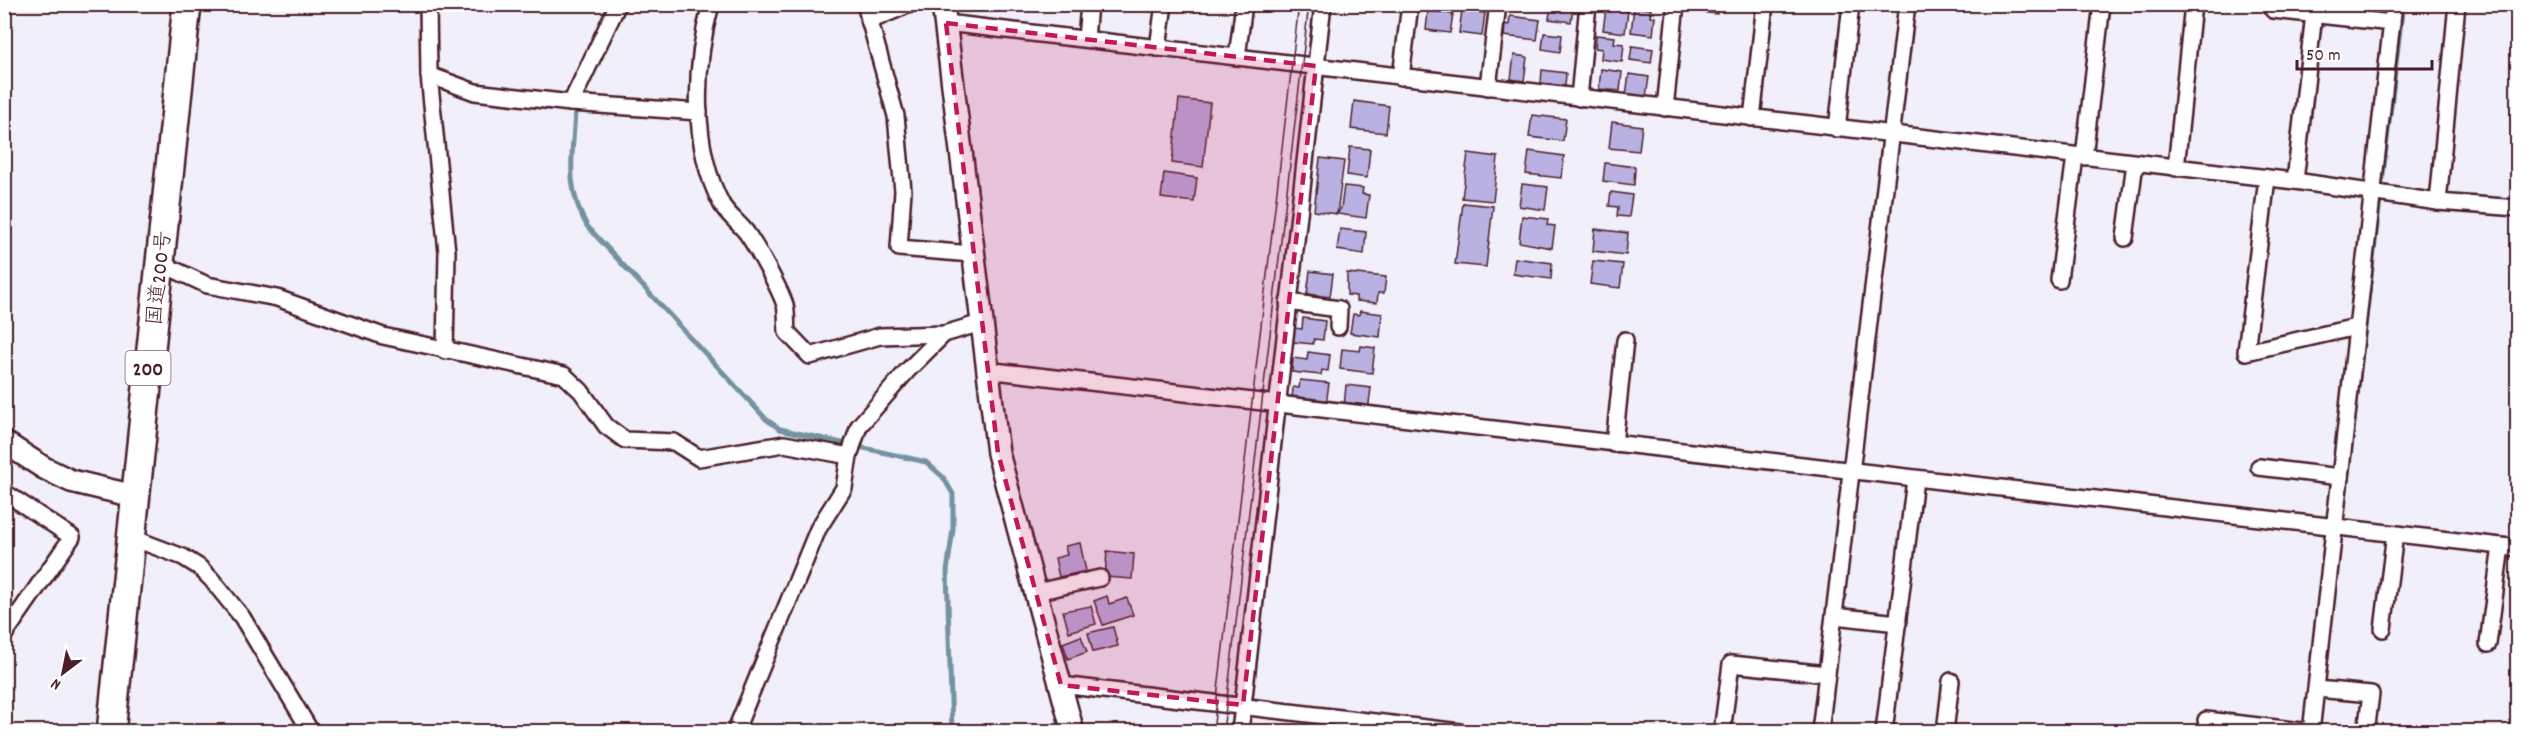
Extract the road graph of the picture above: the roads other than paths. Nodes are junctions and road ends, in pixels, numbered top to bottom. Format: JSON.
{"nodes":[{"id":1,"x":187,"y":4,"type":"edge"},
{"id":2,"x":428,"y":4,"type":"edge"},
{"id":3,"x":618,"y":4,"type":"edge"},
{"id":4,"x":711,"y":4,"type":"edge"},
{"id":5,"x":865,"y":4,"type":"edge"},
{"id":6,"x":910,"y":4,"type":"edge"},
{"id":7,"x":1089,"y":4,"type":"edge"},
{"id":8,"x":1164,"y":4,"type":"edge"},
{"id":9,"x":1244,"y":4,"type":"edge"},
{"id":10,"x":1323,"y":4,"type":"edge"},
{"id":11,"x":1410,"y":4,"type":"edge"},
{"id":12,"x":1498,"y":4,"type":"edge"},
{"id":13,"x":1588,"y":4,"type":"edge"},
{"id":14,"x":1676,"y":4,"type":"edge"},
{"id":15,"x":1765,"y":4,"type":"edge"},
{"id":16,"x":1851,"y":4,"type":"edge"},
{"id":17,"x":1907,"y":4,"type":"edge"},
{"id":18,"x":2102,"y":4,"type":"edge"},
{"id":19,"x":2193,"y":4,"type":"edge"},
{"id":20,"x":2394,"y":4,"type":"edge"},
{"id":21,"x":2457,"y":4,"type":"edge"},
{"id":22,"x":2272,"y":9,"type":"dead end"},
{"id":23,"x":944,"y":14,"type":"edge"},
{"id":24,"x":2314,"y":14,"type":"junction"},
{"id":25,"x":868,"y":21,"type":"junction"},
{"id":26,"x":2392,"y":23,"type":"junction"},
{"id":27,"x":1086,"y":39,"type":"junction"},
{"id":28,"x":1158,"y":48,"type":"junction"},
{"id":29,"x":1237,"y":57,"type":"junction"},
{"id":30,"x":1316,"y":66,"type":"junction"},
{"id":31,"x":429,"y":75,"type":"junction"},
{"id":32,"x":1401,"y":77,"type":"junction"},
{"id":33,"x":1488,"y":87,"type":"junction"},
{"id":34,"x":1579,"y":98,"type":"junction"},
{"id":35,"x":572,"y":104,"type":"junction"},
{"id":36,"x":1665,"y":108,"type":"junction"},
{"id":37,"x":699,"y":112,"type":"junction"},
{"id":38,"x":1752,"y":118,"type":"junction"},
{"id":39,"x":1837,"y":129,"type":"junction"},
{"id":40,"x":1891,"y":135,"type":"junction"},
{"id":41,"x":2079,"y":156,"type":"junction"},
{"id":42,"x":2135,"y":163,"type":"junction"},
{"id":43,"x":2176,"y":168,"type":"junction"},
{"id":44,"x":2267,"y":178,"type":"junction"},
{"id":45,"x":2295,"y":181,"type":"junction"},
{"id":46,"x":2379,"y":194,"type":"junction"},
{"id":47,"x":2438,"y":202,"type":"junction"},
{"id":48,"x":2517,"y":208,"type":"edge"},
{"id":49,"x":2125,"y":238,"type":"dead end"},
{"id":50,"x":972,"y":254,"type":"junction"},
{"id":51,"x":160,"y":263,"type":"junction"},
{"id":52,"x":2059,"y":280,"type":"dead end"},
{"id":53,"x":1288,"y":302,"type":"junction"},
{"id":54,"x":981,"y":324,"type":"junction"},
{"id":55,"x":1338,"y":327,"type":"dead end"},
{"id":56,"x":2356,"y":327,"type":"junction"},
{"id":57,"x":944,"y":334,"type":"junction"},
{"id":58,"x":1625,"y":340,"type":"dead end"},
{"id":59,"x":445,"y":351,"type":"junction"},
{"id":60,"x":986,"y":370,"type":"junction"},
{"id":61,"x":1276,"y":404,"type":"junction"},
{"id":62,"x":4,"y":442,"type":"edge"},
{"id":63,"x":1614,"y":444,"type":"junction"},
{"id":64,"x":851,"y":451,"type":"junction"},
{"id":65,"x":2259,"y":467,"type":"dead end"},
{"id":66,"x":1851,"y":472,"type":"junction"},
{"id":67,"x":2340,"y":477,"type":"junction"},
{"id":68,"x":1915,"y":479,"type":"junction"},
{"id":69,"x":4,"y":492,"type":"edge"},
{"id":70,"x":134,"y":496,"type":"junction"},
{"id":71,"x":2339,"y":528,"type":"junction"},
{"id":72,"x":2395,"y":534,"type":"junction"},
{"id":73,"x":130,"y":537,"type":"junction"},
{"id":74,"x":2501,"y":546,"type":"junction"},
{"id":75,"x":2517,"y":548,"type":"edge"},
{"id":76,"x":1100,"y":578,"type":"dead end"},
{"id":77,"x":1036,"y":592,"type":"junction"},
{"id":78,"x":1834,"y":616,"type":"junction"},
{"id":79,"x":1898,"y":623,"type":"junction"},
{"id":80,"x":2383,"y":629,"type":"dead end"},
{"id":81,"x":4,"y":635,"type":"edge"},
{"id":82,"x":2488,"y":644,"type":"dead end"},
{"id":83,"x":1827,"y":674,"type":"junction"},
{"id":84,"x":1951,"y":681,"type":"dead end"},
{"id":85,"x":1061,"y":685,"type":"junction"},
{"id":86,"x":2320,"y":689,"type":"junction"},
{"id":87,"x":1243,"y":705,"type":"junction"},
{"id":88,"x":2206,"y":720,"type":"dead end"},
{"id":89,"x":111,"y":732,"type":"edge"},
{"id":90,"x":311,"y":732,"type":"edge"},
{"id":91,"x":735,"y":732,"type":"edge"},
{"id":92,"x":1073,"y":732,"type":"edge"},
{"id":93,"x":1240,"y":732,"type":"edge"},
{"id":94,"x":1460,"y":732,"type":"edge"},
{"id":95,"x":1722,"y":732,"type":"edge"},
{"id":96,"x":1820,"y":732,"type":"edge"},
{"id":97,"x":1884,"y":732,"type":"edge"},
{"id":98,"x":1945,"y":732,"type":"edge"},
{"id":99,"x":2311,"y":732,"type":"edge"},
{"id":100,"x":2366,"y":732,"type":"edge"}],
"edges":[{"from":1,"to":51,"type":"highway","name":"国道200号","number":"200"},
{"from":2,"to":31,"type":"street"},
{"from":3,"to":35,"type":"street"},
{"from":4,"to":37,"type":"street"},
{"from":5,"to":25,"type":"street"},
{"from":6,"to":25,"type":"street"},
{"from":7,"to":27,"type":"street"},
{"from":8,"to":28,"type":"street"},
{"from":9,"to":29,"type":"street"},
{"from":10,"to":30,"type":"street"},
{"from":11,"to":32,"type":"street"},
{"from":12,"to":33,"type":"street"},
{"from":13,"to":34,"type":"street"},
{"from":14,"to":36,"type":"street"},
{"from":15,"to":38,"type":"street"},
{"from":16,"to":39,"type":"street"},
{"from":17,"to":40,"type":"street"},
{"from":18,"to":41,"type":"street"},
{"from":19,"to":43,"type":"street"},
{"from":20,"to":26,"type":"street"},
{"from":21,"to":47,"type":"street"},
{"from":22,"to":24,"type":"street"},
{"from":23,"to":27,"type":"street"},
{"from":23,"to":50,"type":"street"},
{"from":24,"to":26,"type":"street"},
{"from":24,"to":45,"type":"street"},
{"from":25,"to":50,"type":"street"},
{"from":26,"to":46,"type":"street"},
{"from":27,"to":28,"type":"street"},
{"from":28,"to":29,"type":"street"},
{"from":29,"to":30,"type":"street"},
{"from":30,"to":32,"type":"street"},
{"from":30,"to":53,"type":"street"},
{"from":31,"to":35,"type":"street"},
{"from":31,"to":59,"type":"street"},
{"from":32,"to":33,"type":"street"},
{"from":33,"to":34,"type":"street"},
{"from":34,"to":36,"type":"street"},
{"from":35,"to":37,"type":"street"},
{"from":36,"to":38,"type":"street"},
{"from":37,"to":57,"type":"street"},
{"from":38,"to":39,"type":"street"},
{"from":39,"to":40,"type":"street"},
{"from":40,"to":41,"type":"street"},
{"from":40,"to":66,"type":"street"},
{"from":41,"to":42,"type":"street"},
{"from":41,"to":52,"type":"street"},
{"from":42,"to":43,"type":"street"},
{"from":42,"to":49,"type":"street"},
{"from":43,"to":44,"type":"street"},
{"from":44,"to":45,"type":"street"},
{"from":44,"to":56,"type":"street"},
{"from":45,"to":46,"type":"street"},
{"from":46,"to":47,"type":"street"},
{"from":46,"to":56,"type":"street"},
{"from":47,"to":48,"type":"street"},
{"from":50,"to":54,"type":"street"},
{"from":51,"to":59,"type":"street"},
{"from":51,"to":70,"type":"highway","name":"国道200号","number":"200"},
{"from":53,"to":55,"type":"street"},
{"from":53,"to":61,"type":"street"},
{"from":54,"to":57,"type":"street"},
{"from":54,"to":60,"type":"street"},
{"from":56,"to":67,"type":"street"},
{"from":57,"to":64,"type":"street"},
{"from":58,"to":63,"type":"street"},
{"from":59,"to":64,"type":"street"},
{"from":60,"to":61,"type":"street"},
{"from":60,"to":77,"type":"street"},
{"from":61,"to":63,"type":"street"},
{"from":61,"to":87,"type":"street"},
{"from":62,"to":70,"type":"street"},
{"from":63,"to":66,"type":"street"},
{"from":64,"to":91,"type":"street"},
{"from":65,"to":67,"type":"street"},
{"from":66,"to":68,"type":"street"},
{"from":66,"to":78,"type":"street"},
{"from":67,"to":71,"type":"street"},
{"from":68,"to":71,"type":"street"},
{"from":68,"to":79,"type":"street"},
{"from":69,"to":81,"type":"street"},
{"from":70,"to":73,"type":"highway","name":"国道200号","number":"200"},
{"from":71,"to":72,"type":"street"},
{"from":71,"to":86,"type":"street"},
{"from":72,"to":74,"type":"street"},
{"from":72,"to":80,"type":"street"},
{"from":73,"to":89,"type":"highway","name":"国道200号","number":"200"},
{"from":73,"to":90,"type":"street"},
{"from":74,"to":75,"type":"street"},
{"from":74,"to":82,"type":"street"},
{"from":76,"to":77,"type":"street"},
{"from":77,"to":85,"type":"street"},
{"from":78,"to":79,"type":"street"},
{"from":78,"to":83,"type":"street"},
{"from":79,"to":97,"type":"street"},
{"from":83,"to":95,"type":"street"},
{"from":83,"to":96,"type":"street"},
{"from":84,"to":98,"type":"street"},
{"from":85,"to":87,"type":"street"},
{"from":85,"to":92,"type":"street"},
{"from":86,"to":99,"type":"street"},
{"from":86,"to":100,"type":"street"},
{"from":87,"to":93,"type":"street"},
{"from":87,"to":94,"type":"street"},
{"from":88,"to":99,"type":"street"}]}
